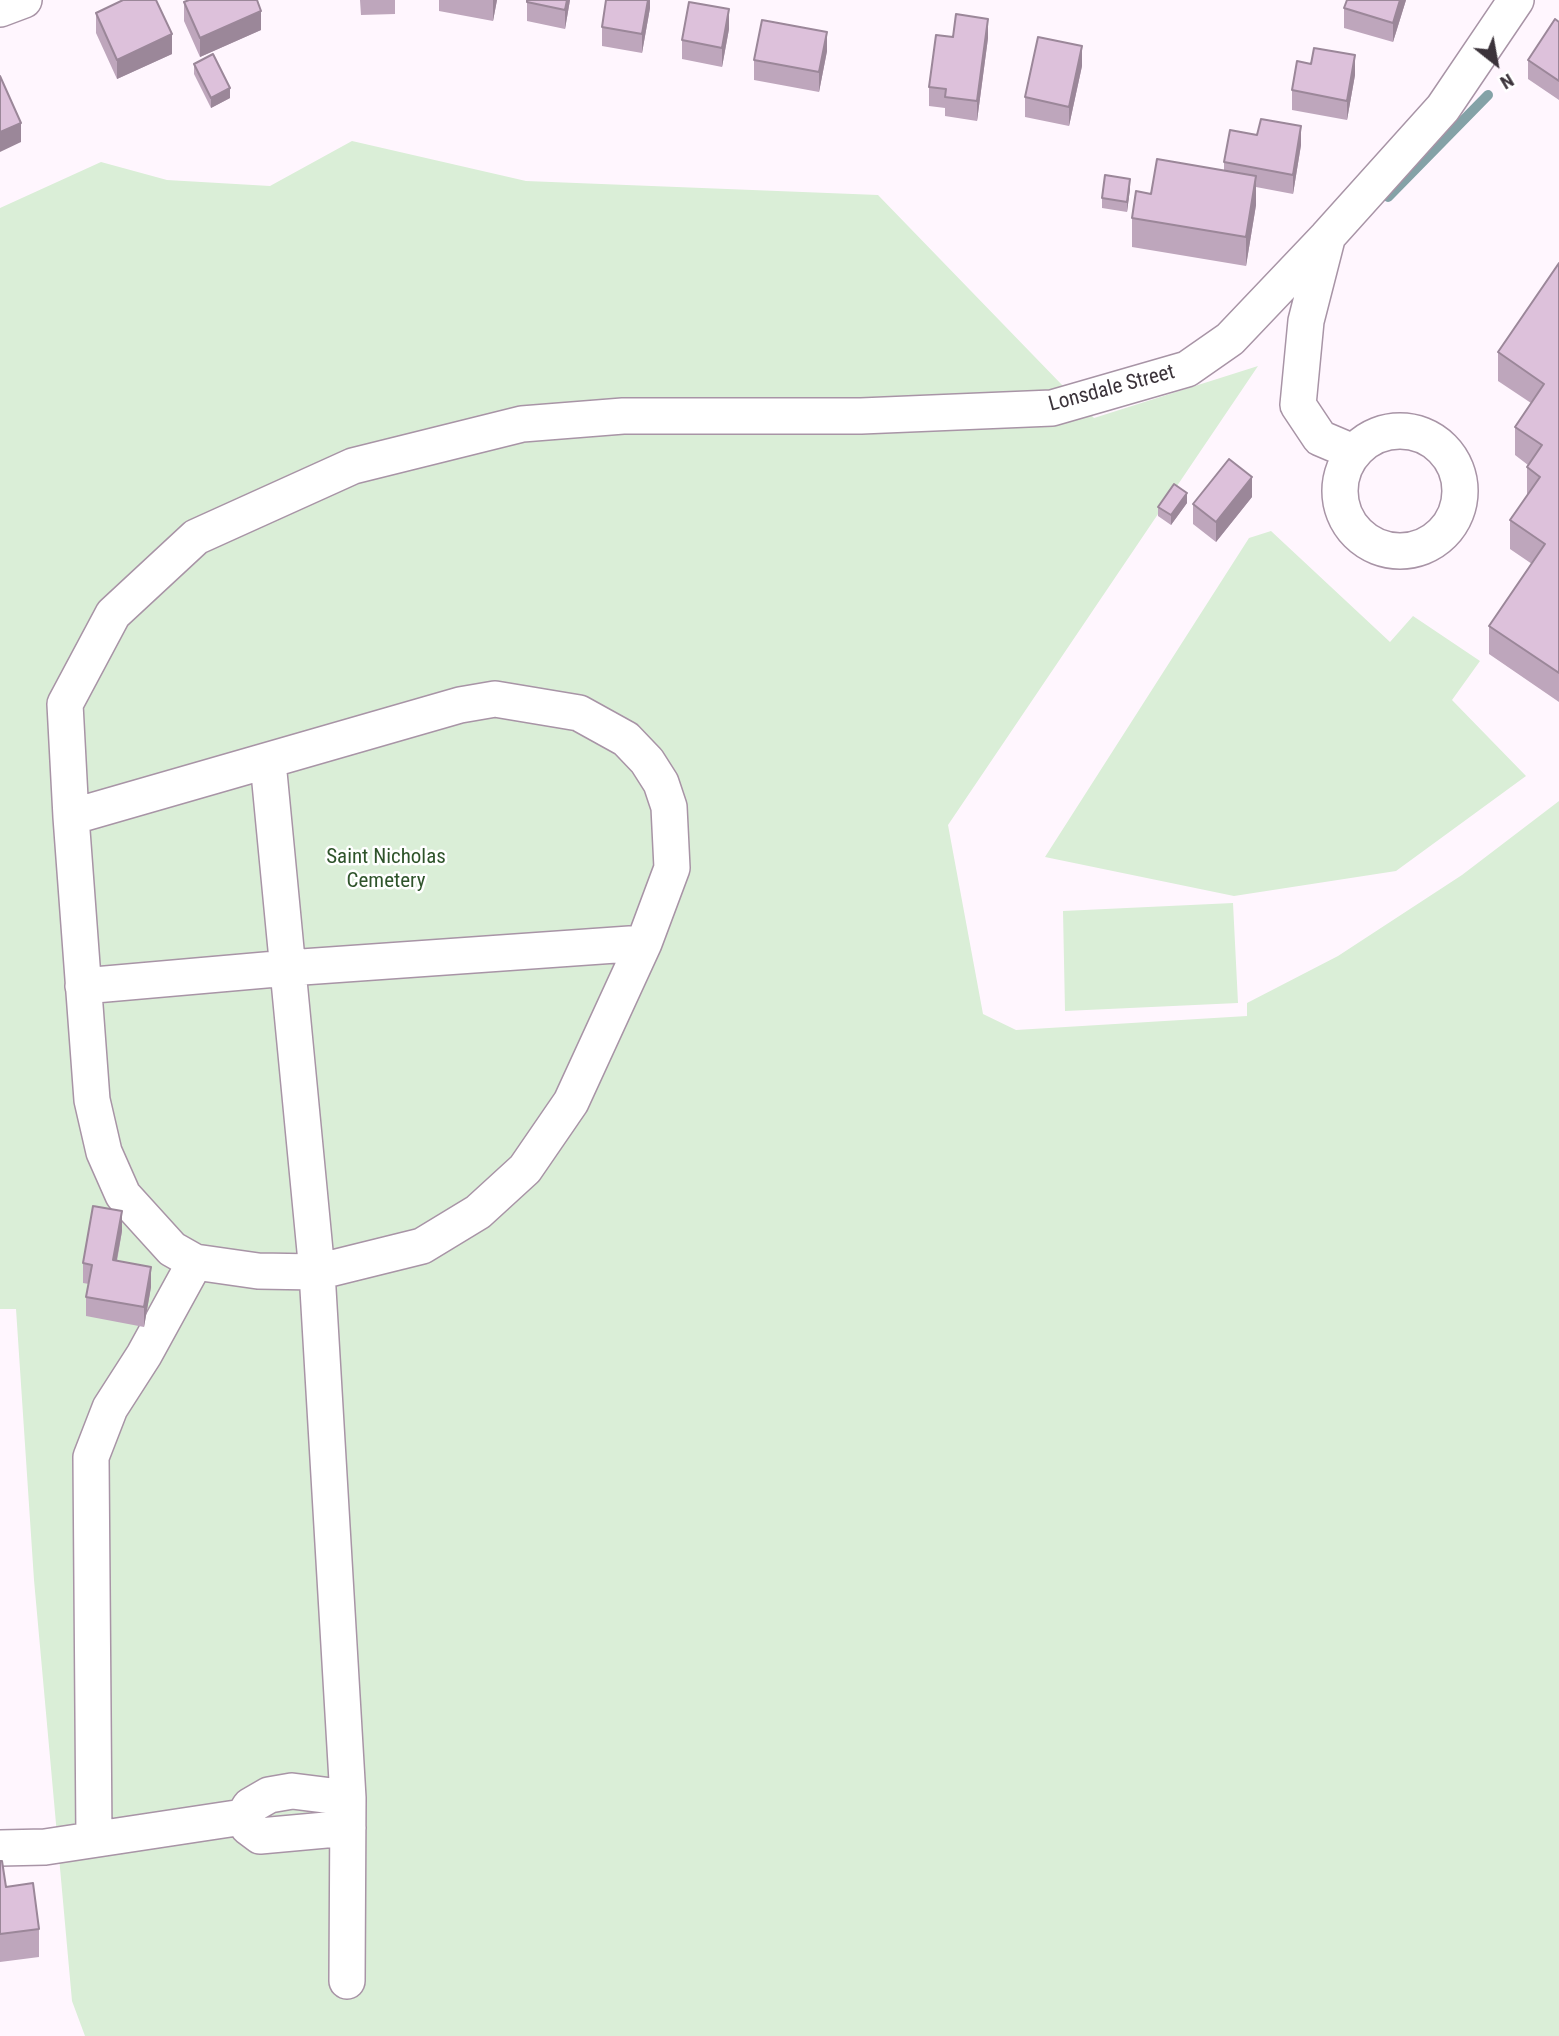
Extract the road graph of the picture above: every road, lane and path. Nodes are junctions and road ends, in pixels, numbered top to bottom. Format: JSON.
{"nodes":[{"id":1,"x":24,"y":0,"type":"edge"},
{"id":2,"x":1516,"y":0,"type":"edge"},
{"id":3,"x":0,"y":9,"type":"edge"},
{"id":4,"x":1327,"y":237,"type":"junction"},
{"id":5,"x":1353,"y":452,"type":"dead end"},
{"id":6,"x":268,"y":762,"type":"junction"},
{"id":7,"x":71,"y":817,"type":"junction"},
{"id":8,"x":644,"y":943,"type":"junction"},
{"id":9,"x":288,"y":968,"type":"junction"},
{"id":10,"x":83,"y":986,"type":"junction"},
{"id":11,"x":195,"y":1262,"type":"junction"},
{"id":12,"x":317,"y":1272,"type":"junction"},
{"id":13,"x":348,"y":1813,"type":"junction"},
{"id":14,"x":94,"y":1839,"type":"junction"},
{"id":15,"x":0,"y":1848,"type":"edge"},
{"id":16,"x":347,"y":1981,"type":"dead end"}],
"edges":[{"from":1,"to":3,"type":"street"},
{"from":2,"to":4,"type":"street","name":"Lonsdale Street"},
{"from":4,"to":5,"type":"street"},
{"from":4,"to":7,"type":"street","name":"Lonsdale Street"},
{"from":6,"to":7,"type":"street"},
{"from":6,"to":8,"type":"street"},
{"from":6,"to":9,"type":"street"},
{"from":7,"to":10,"type":"street","name":"Lonsdale Street"},
{"from":8,"to":9,"type":"street"},
{"from":8,"to":12,"type":"street"},
{"from":9,"to":10,"type":"street"},
{"from":9,"to":12,"type":"street"},
{"from":10,"to":11,"type":"street","name":"Lonsdale Street"},
{"from":11,"to":12,"type":"street"},
{"from":11,"to":14,"type":"street"},
{"from":12,"to":13,"type":"street"},
{"from":13,"to":14,"type":"street"},
{"from":13,"to":16,"type":"street"},
{"from":14,"to":15,"type":"street"}]}
